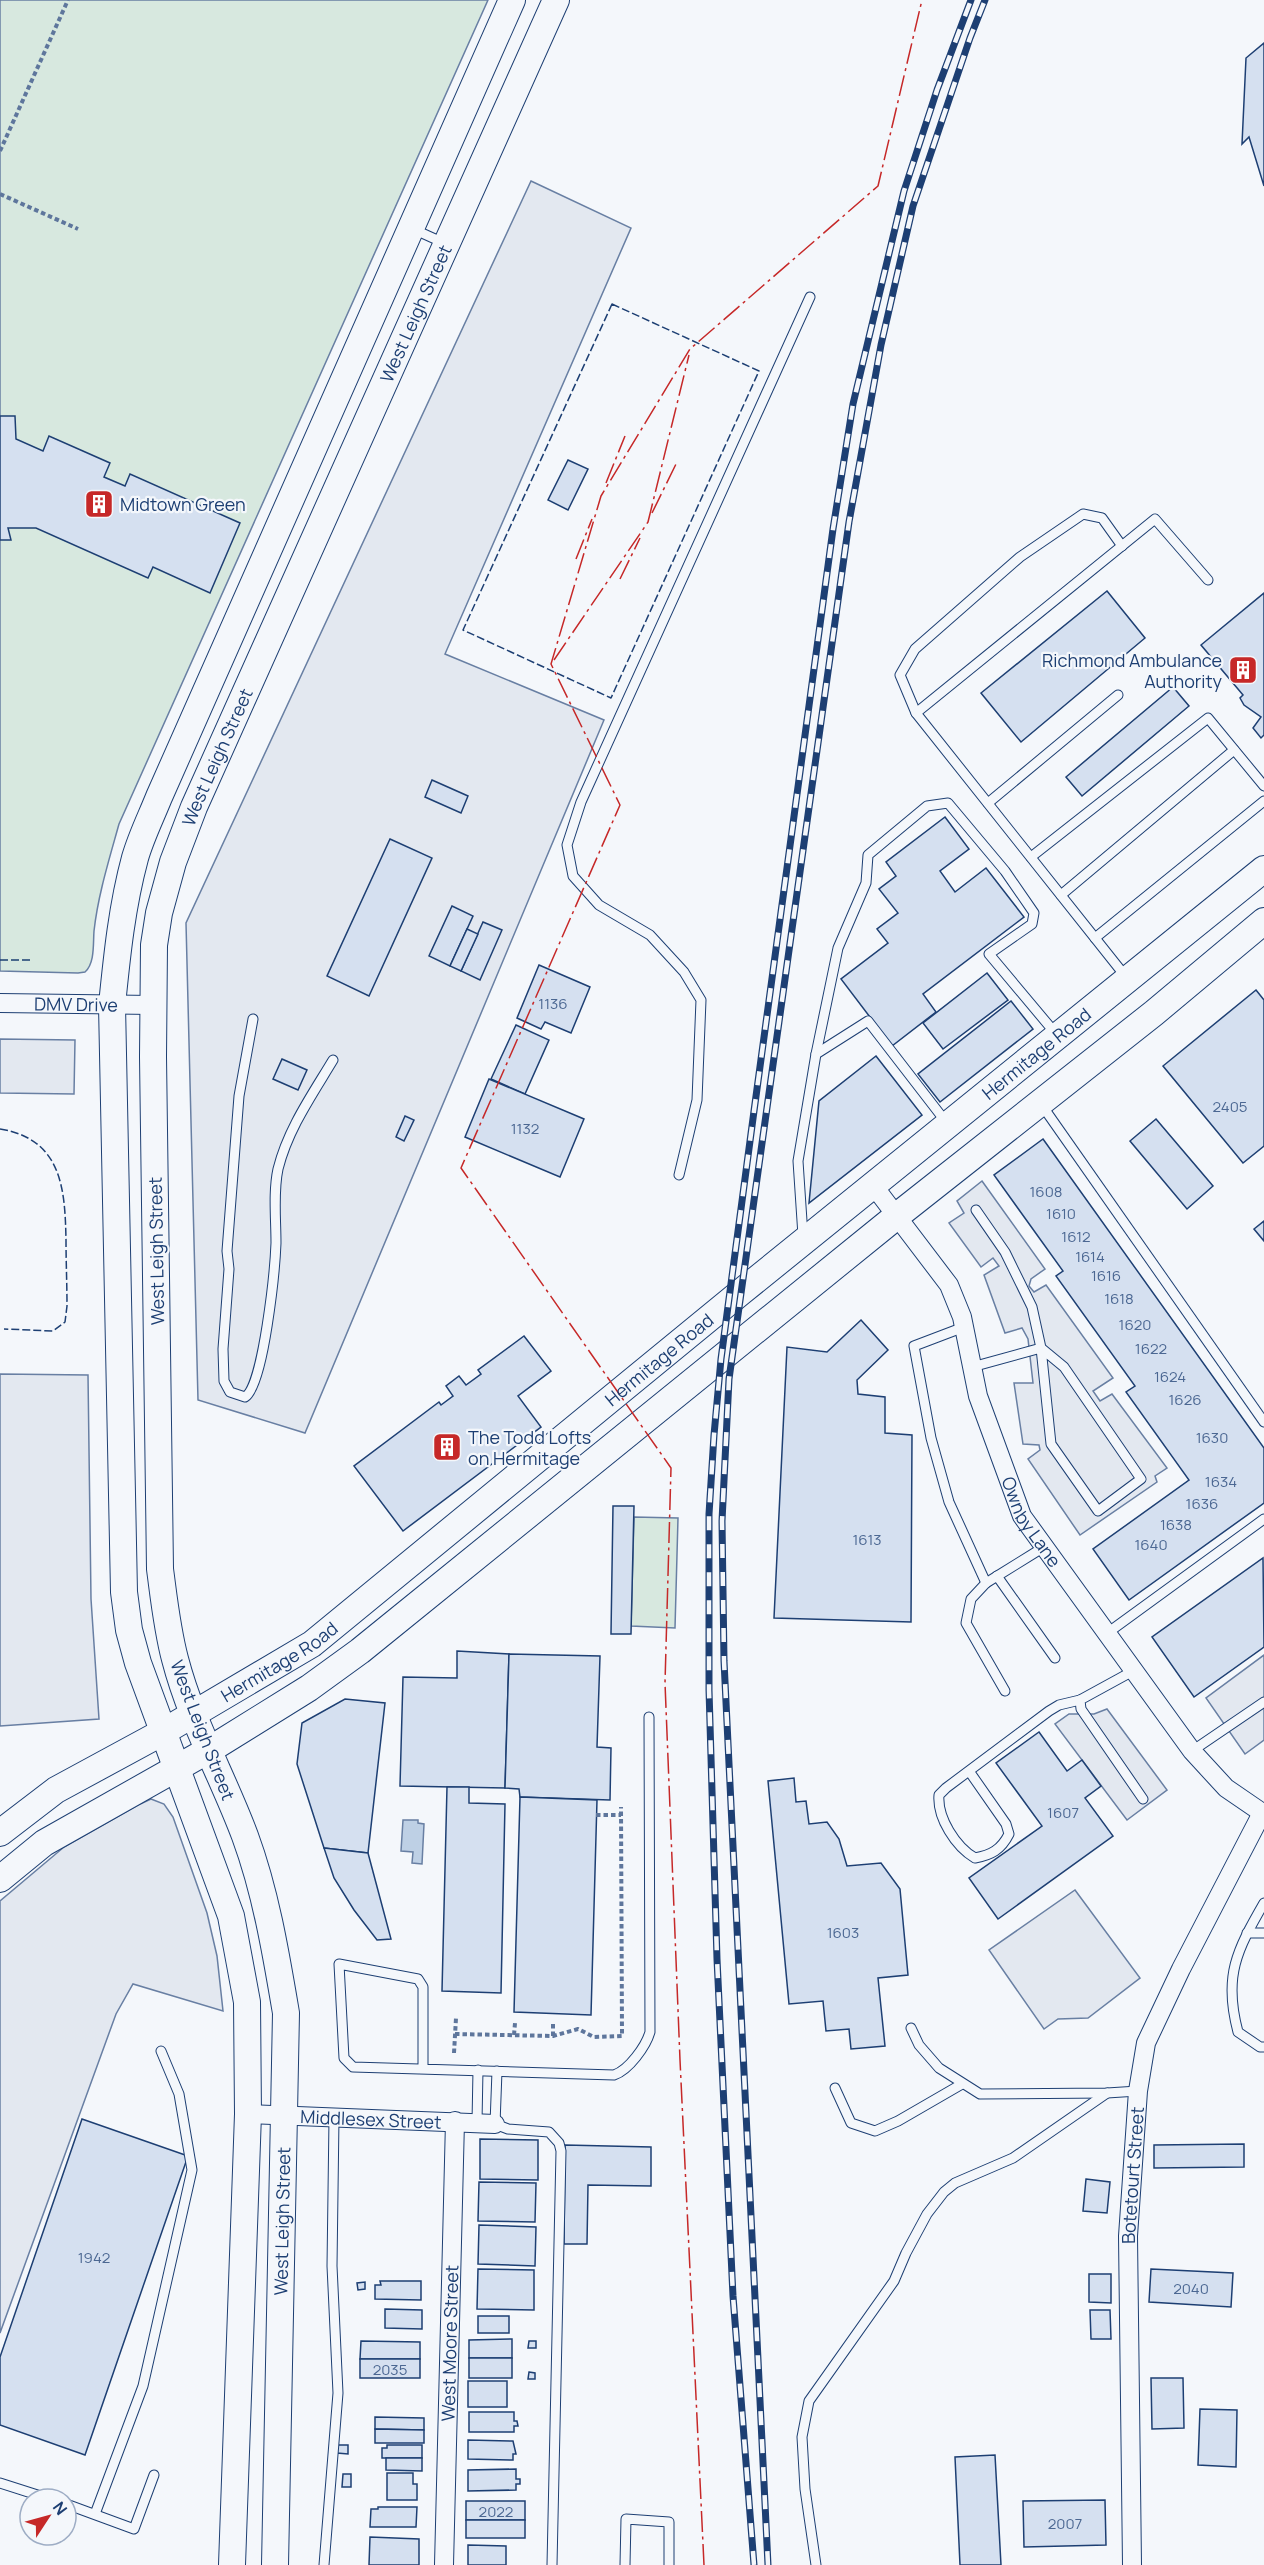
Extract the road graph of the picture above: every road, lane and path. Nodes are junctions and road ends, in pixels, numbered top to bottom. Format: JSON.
{"nodes":[{"id":1,"x":68,"y":0,"type":"edge"},
{"id":2,"x":512,"y":0,"type":"edge"},
{"id":3,"x":556,"y":0,"type":"edge"},
{"id":4,"x":0,"y":151,"type":"edge"},
{"id":5,"x":0,"y":194,"type":"edge"},
{"id":6,"x":411,"y":228,"type":"junction"},
{"id":7,"x":78,"y":229,"type":"dead end"},
{"id":8,"x":447,"y":244,"type":"junction"},
{"id":9,"x":810,"y":297,"type":"dead end"},
{"id":10,"x":1122,"y":546,"type":"junction"},
{"id":11,"x":1208,"y":580,"type":"dead end"},
{"id":12,"x":1118,"y":695,"type":"dead end"},
{"id":13,"x":916,"y":712,"type":"junction"},
{"id":14,"x":1234,"y":750,"type":"junction"},
{"id":15,"x":1264,"y":786,"type":"edge"},
{"id":16,"x":1264,"y":801,"type":"edge"},
{"id":17,"x":988,"y":803,"type":"junction"},
{"id":18,"x":1031,"y":857,"type":"junction"},
{"id":19,"x":1264,"y":869,"type":"edge"},
{"id":20,"x":1061,"y":895,"type":"junction"},
{"id":21,"x":1259,"y":929,"type":"edge"},
{"id":22,"x":1095,"y":938,"type":"junction"},
{"id":23,"x":1128,"y":979,"type":"junction"},
{"id":24,"x":0,"y":1003,"type":"edge"},
{"id":25,"x":112,"y":1005,"type":"junction"},
{"id":26,"x":153,"y":1005,"type":"junction"},
{"id":27,"x":253,"y":1019,"type":"dead end"},
{"id":28,"x":1058,"y":1036,"type":"junction"},
{"id":29,"x":816,"y":1054,"type":"junction"},
{"id":30,"x":333,"y":1060,"type":"dead end"},
{"id":31,"x":1040,"y":1102,"type":"junction"},
{"id":32,"x":948,"y":1125,"type":"junction"},
{"id":33,"x":679,"y":1175,"type":"dead end"},
{"id":34,"x":873,"y":1185,"type":"junction"},
{"id":35,"x":976,"y":1210,"type":"dead end"},
{"id":36,"x":897,"y":1215,"type":"junction"},
{"id":37,"x":804,"y":1241,"type":"junction"},
{"id":38,"x":964,"y":1328,"type":"junction"},
{"id":39,"x":1041,"y":1348,"type":"junction"},
{"id":40,"x":972,"y":1367,"type":"junction"},
{"id":41,"x":1264,"y":1422,"type":"edge"},
{"id":42,"x":1264,"y":1519,"type":"edge"},
{"id":43,"x":1044,"y":1546,"type":"junction"},
{"id":44,"x":997,"y":1576,"type":"junction"},
{"id":45,"x":986,"y":1583,"type":"junction"},
{"id":46,"x":1106,"y":1634,"type":"junction"},
{"id":47,"x":1055,"y":1658,"type":"dead end"},
{"id":48,"x":1133,"y":1671,"type":"junction"},
{"id":49,"x":1005,"y":1690,"type":"dead end"},
{"id":50,"x":1080,"y":1700,"type":"junction"},
{"id":51,"x":1264,"y":1701,"type":"edge"},
{"id":52,"x":194,"y":1714,"type":"junction"},
{"id":53,"x":649,"y":1717,"type":"dead end"},
{"id":54,"x":163,"y":1732,"type":"junction"},
{"id":55,"x":208,"y":1750,"type":"junction"},
{"id":56,"x":1192,"y":1751,"type":"junction"},
{"id":57,"x":177,"y":1768,"type":"junction"},
{"id":58,"x":969,"y":1771,"type":"junction"},
{"id":59,"x":1143,"y":1799,"type":"dead end"},
{"id":60,"x":621,"y":1807,"type":"dead end"},
{"id":61,"x":1263,"y":1813,"type":"edge"},
{"id":62,"x":596,"y":1815,"type":"dead end"},
{"id":63,"x":621,"y":1815,"type":"junction"},
{"id":64,"x":0,"y":1833,"type":"edge"},
{"id":65,"x":0,"y":1880,"type":"edge"},
{"id":66,"x":1264,"y":1903,"type":"edge"},
{"id":67,"x":1247,"y":1933,"type":"junction"},
{"id":68,"x":1264,"y":1933,"type":"edge"},
{"id":69,"x":456,"y":2018,"type":"dead end"},
{"id":70,"x":553,"y":2021,"type":"dead end"},
{"id":71,"x":515,"y":2023,"type":"dead end"},
{"id":72,"x":911,"y":2028,"type":"dead end"},
{"id":73,"x":455,"y":2034,"type":"junction"},
{"id":74,"x":514,"y":2035,"type":"junction"},
{"id":75,"x":553,"y":2036,"type":"junction"},
{"id":76,"x":1264,"y":2047,"type":"edge"},
{"id":77,"x":161,"y":2051,"type":"dead end"},
{"id":78,"x":454,"y":2053,"type":"dead end"},
{"id":79,"x":423,"y":2069,"type":"junction"},
{"id":80,"x":478,"y":2070,"type":"junction"},
{"id":81,"x":497,"y":2071,"type":"junction"},
{"id":82,"x":962,"y":2084,"type":"junction"},
{"id":83,"x":835,"y":2088,"type":"dead end"},
{"id":84,"x":1138,"y":2091,"type":"junction"},
{"id":85,"x":1107,"y":2093,"type":"junction"},
{"id":86,"x":248,"y":2114,"type":"junction"},
{"id":87,"x":285,"y":2116,"type":"junction"},
{"id":88,"x":334,"y":2118,"type":"junction"},
{"id":89,"x":454,"y":2121,"type":"junction"},
{"id":90,"x":477,"y":2122,"type":"junction"},
{"id":91,"x":495,"y":2124,"type":"junction"},
{"id":92,"x":154,"y":2475,"type":"dead end"},
{"id":93,"x":0,"y":2482,"type":"edge"},
{"id":94,"x":18,"y":2488,"type":"edge"},
{"id":95,"x":78,"y":2508,"type":"edge"},
{"id":96,"x":95,"y":2514,"type":"junction"},
{"id":97,"x":232,"y":2565,"type":"edge"},
{"id":98,"x":275,"y":2565,"type":"edge"},
{"id":99,"x":324,"y":2565,"type":"edge"},
{"id":100,"x":444,"y":2565,"type":"edge"},
{"id":101,"x":552,"y":2565,"type":"edge"},
{"id":102,"x":625,"y":2565,"type":"edge"},
{"id":103,"x":669,"y":2565,"type":"edge"},
{"id":104,"x":816,"y":2565,"type":"edge"},
{"id":105,"x":1132,"y":2565,"type":"edge"}],
"edges":[{"from":1,"to":4,"type":"path"},
{"from":2,"to":6,"type":"street","name":"West Leigh Street"},
{"from":3,"to":8,"type":"street","name":"West Leigh Street"},
{"from":5,"to":7,"type":"path"},
{"from":6,"to":8,"type":"lane"},
{"from":6,"to":25,"type":"street","name":"West Leigh Street"},
{"from":8,"to":26,"type":"street","name":"West Leigh Street"},
{"from":9,"to":33,"type":"lane"},
{"from":10,"to":11,"type":"lane"},
{"from":10,"to":13,"type":"lane"},
{"from":10,"to":13,"type":"lane"},
{"from":12,"to":17,"type":"lane"},
{"from":13,"to":17,"type":"lane"},
{"from":14,"to":15,"type":"lane"},
{"from":14,"to":18,"type":"lane"},
{"from":14,"to":20,"type":"lane"},
{"from":16,"to":22,"type":"lane"},
{"from":17,"to":18,"type":"lane"},
{"from":18,"to":20,"type":"lane"},
{"from":19,"to":23,"type":"street","name":"Hermitage Road"},
{"from":20,"to":22,"type":"lane"},
{"from":21,"to":31,"type":"street"},
{"from":22,"to":23,"type":"lane"},
{"from":23,"to":28,"type":"street","name":"Hermitage Road"},
{"from":24,"to":25,"type":"street","name":"DMV Drive"},
{"from":25,"to":26,"type":"street","name":"DMV Drive"},
{"from":25,"to":54,"type":"street","name":"West Leigh Street"},
{"from":26,"to":52,"type":"street","name":"West Leigh Street"},
{"from":27,"to":30,"type":"lane"},
{"from":28,"to":29,"type":"lane"},
{"from":28,"to":32,"type":"street","name":"Hermitage Road"},
{"from":29,"to":32,"type":"lane"},
{"from":29,"to":37,"type":"lane"},
{"from":31,"to":36,"type":"street"},
{"from":31,"to":41,"type":"lane"},
{"from":32,"to":34,"type":"street","name":"Hermitage Road"},
{"from":34,"to":36,"type":"street","name":"Ownby Lane"},
{"from":34,"to":37,"type":"street","name":"Hermitage Road"},
{"from":35,"to":39,"type":"lane"},
{"from":36,"to":38,"type":"street","name":"Ownby Lane"},
{"from":36,"to":55,"type":"street"},
{"from":37,"to":52,"type":"street","name":"Hermitage Road"},
{"from":38,"to":40,"type":"street","name":"Ownby Lane"},
{"from":38,"to":45,"type":"lane"},
{"from":39,"to":39,"type":"lane"},
{"from":39,"to":40,"type":"lane"},
{"from":40,"to":43,"type":"street","name":"Ownby Lane"},
{"from":42,"to":46,"type":"lane"},
{"from":43,"to":44,"type":"lane"},
{"from":43,"to":46,"type":"street","name":"Ownby Lane"},
{"from":44,"to":45,"type":"lane"},
{"from":44,"to":47,"type":"lane"},
{"from":45,"to":49,"type":"lane"},
{"from":46,"to":48,"type":"street","name":"Ownby Lane"},
{"from":48,"to":50,"type":"lane"},
{"from":48,"to":56,"type":"street","name":"Ownby Lane"},
{"from":50,"to":58,"type":"lane"},
{"from":50,"to":59,"type":"lane"},
{"from":51,"to":56,"type":"lane"},
{"from":52,"to":54,"type":"street","name":"Hermitage Road"},
{"from":52,"to":55,"type":"street","name":"West Leigh Street"},
{"from":53,"to":81,"type":"lane"},
{"from":54,"to":57,"type":"street","name":"West Leigh Street"},
{"from":54,"to":64,"type":"street","name":"Hermitage Road"},
{"from":55,"to":57,"type":"street"},
{"from":55,"to":87,"type":"street","name":"West Leigh Street"},
{"from":56,"to":61,"type":"street","name":"Ownby Lane"},
{"from":57,"to":65,"type":"street"},
{"from":57,"to":86,"type":"street","name":"West Leigh Street"},
{"from":58,"to":58,"type":"lane"},
{"from":60,"to":63,"type":"path"},
{"from":61,"to":84,"type":"street","name":"Botetourt Street"},
{"from":62,"to":63,"type":"path"},
{"from":63,"to":75,"type":"path"},
{"from":66,"to":67,"type":"lane"},
{"from":67,"to":68,"type":"lane"},
{"from":67,"to":76,"type":"lane"},
{"from":69,"to":73,"type":"path"},
{"from":70,"to":75,"type":"path"},
{"from":71,"to":74,"type":"path"},
{"from":72,"to":82,"type":"lane"},
{"from":73,"to":74,"type":"path"},
{"from":73,"to":78,"type":"path"},
{"from":74,"to":75,"type":"path"},
{"from":77,"to":96,"type":"lane"},
{"from":79,"to":79,"type":"lane"},
{"from":79,"to":80,"type":"lane"},
{"from":80,"to":81,"type":"lane"},
{"from":80,"to":90,"type":"lane"},
{"from":81,"to":91,"type":"lane"},
{"from":82,"to":83,"type":"lane"},
{"from":82,"to":85,"type":"lane"},
{"from":84,"to":85,"type":"lane"},
{"from":84,"to":105,"type":"street","name":"Botetourt Street"},
{"from":85,"to":104,"type":"lane"},
{"from":86,"to":87,"type":"street","name":"Middlesex Street"},
{"from":86,"to":97,"type":"street","name":"West Leigh Street"},
{"from":87,"to":88,"type":"street","name":"Middlesex Street"},
{"from":87,"to":98,"type":"street","name":"West Leigh Street"},
{"from":88,"to":89,"type":"street","name":"Middlesex Street"},
{"from":88,"to":99,"type":"lane"},
{"from":89,"to":90,"type":"street","name":"Middlesex Street"},
{"from":89,"to":100,"type":"street","name":"West Moore Street"},
{"from":90,"to":91,"type":"street","name":"Middlesex Street"},
{"from":91,"to":101,"type":"lane"},
{"from":92,"to":96,"type":"lane"},
{"from":93,"to":94,"type":"lane"},
{"from":95,"to":96,"type":"lane"},
{"from":102,"to":103,"type":"lane"}]}
